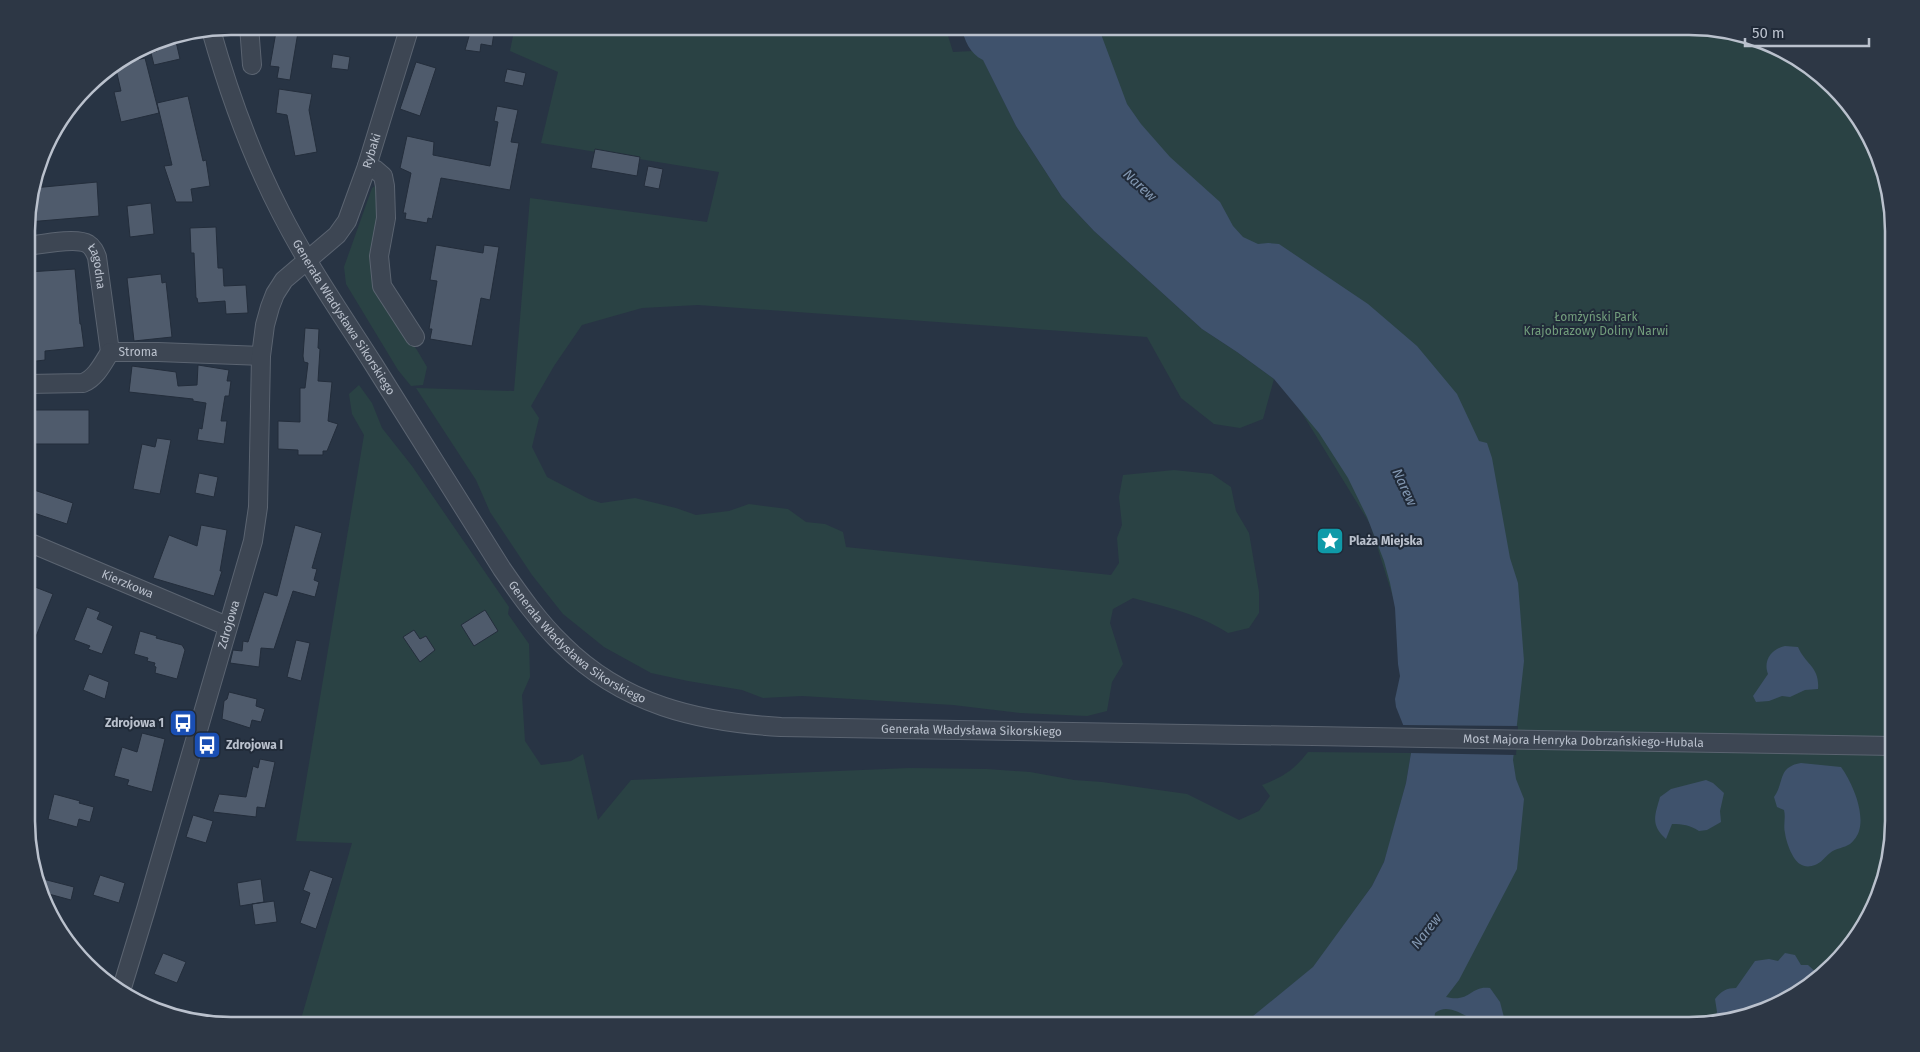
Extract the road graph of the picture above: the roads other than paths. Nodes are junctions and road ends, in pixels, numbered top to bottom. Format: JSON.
{"nodes":[{"id":1,"x":250,"y":35,"type":"edge"},
{"id":2,"x":407,"y":35,"type":"edge"},
{"id":3,"x":213,"y":36,"type":"edge"},
{"id":4,"x":252,"y":66,"type":"dead end"},
{"id":5,"x":367,"y":166,"type":"junction"},
{"id":6,"x":35,"y":245,"type":"edge"},
{"id":7,"x":308,"y":260,"type":"junction"},
{"id":8,"x":415,"y":337,"type":"dead end"},
{"id":9,"x":110,"y":352,"type":"junction"},
{"id":10,"x":261,"y":356,"type":"junction"},
{"id":11,"x":35,"y":384,"type":"edge"},
{"id":12,"x":35,"y":545,"type":"edge"},
{"id":13,"x":227,"y":626,"type":"junction"},
{"id":14,"x":1274,"y":735,"type":"joint"},
{"id":15,"x":1885,"y":746,"type":"edge"},
{"id":16,"x":123,"y":984,"type":"edge"}],
"edges":[{"from":1,"to":4,"type":"street"},
{"from":2,"to":5,"type":"street","name":"Rybaki"},
{"from":3,"to":7,"type":"street","name":"Generała Władysława Sikorskiego"},
{"from":5,"to":7,"type":"street","name":"Rybaki"},
{"from":5,"to":8,"type":"street"},
{"from":6,"to":9,"type":"street","name":"Łagodna"},
{"from":7,"to":10,"type":"street","name":"Zdrojowa"},
{"from":7,"to":14,"type":"street","name":"Generała Władysława Sikorskiego"},
{"from":9,"to":10,"type":"street","name":"Stroma"},
{"from":9,"to":11,"type":"street","name":"Stroma"},
{"from":10,"to":13,"type":"street","name":"Zdrojowa"},
{"from":12,"to":13,"type":"street","name":"Kierzkowa"},
{"from":13,"to":16,"type":"street","name":"Zdrojowa"},
{"from":14,"to":15,"type":"street","name":"Most Majora Henryka Dobrzańskiego-Hubala"}]}
